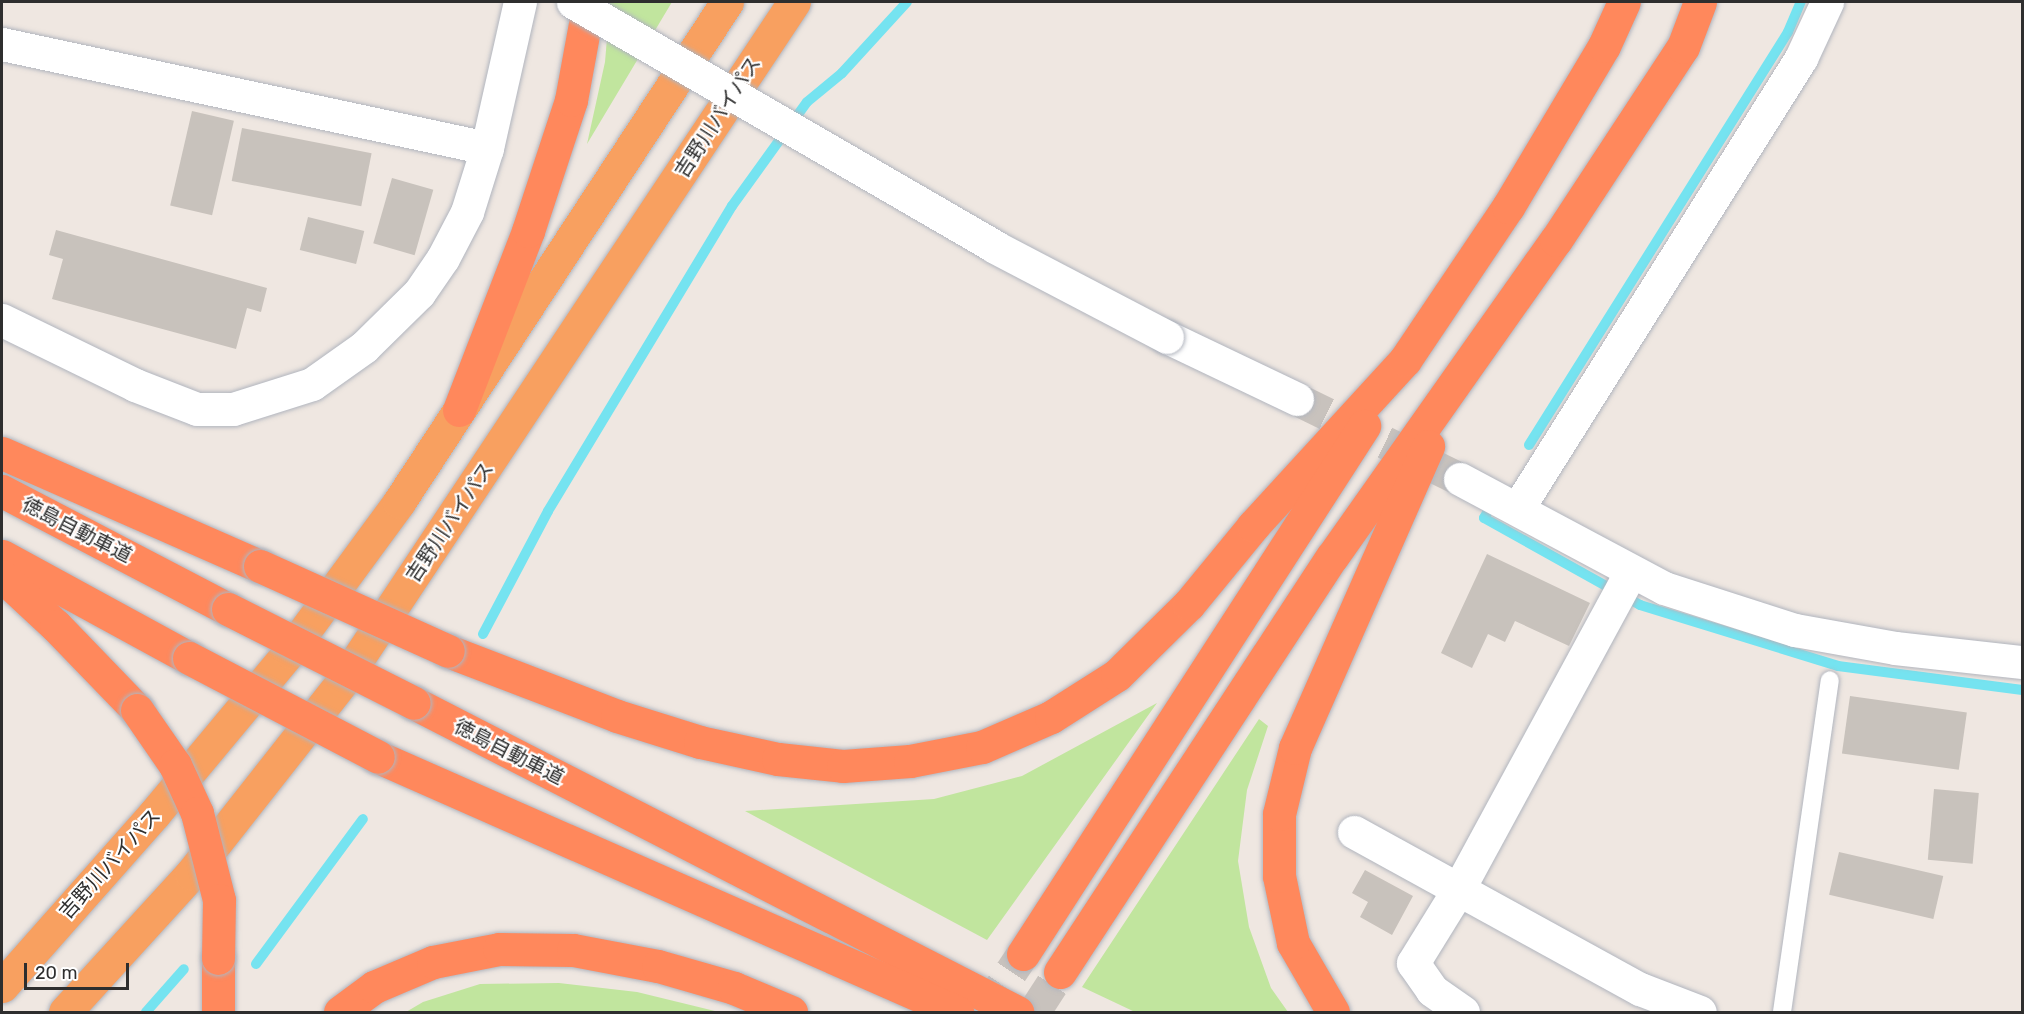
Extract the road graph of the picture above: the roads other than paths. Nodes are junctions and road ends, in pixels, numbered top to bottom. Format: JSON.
{"nodes":[{"id":1,"x":520,"y":2,"type":"edge"},
{"id":2,"x":573,"y":2,"type":"edge"},
{"id":3,"x":589,"y":2,"type":"edge"},
{"id":4,"x":728,"y":2,"type":"edge"},
{"id":5,"x":794,"y":2,"type":"edge"},
{"id":6,"x":1610,"y":2,"type":"edge"},
{"id":7,"x":1624,"y":2,"type":"edge"},
{"id":8,"x":1700,"y":2,"type":"edge"},
{"id":9,"x":1827,"y":2,"type":"edge"},
{"id":10,"x":2,"y":44,"type":"edge"},
{"id":11,"x":1604,"y":46,"type":"junction"},
{"id":12,"x":487,"y":148,"type":"junction"},
{"id":13,"x":2,"y":320,"type":"edge"},
{"id":14,"x":1404,"y":360,"type":"junction"},
{"id":15,"x":1460,"y":373,"type":"junction"},
{"id":16,"x":1297,"y":399,"type":"tunnel mouth"},
{"id":17,"x":459,"y":410,"type":"junction"},
{"id":18,"x":2,"y":453,"type":"edge"},
{"id":19,"x":1460,"y":479,"type":"tunnel mouth"},
{"id":20,"x":2,"y":491,"type":"edge"},
{"id":21,"x":1518,"y":508,"type":"junction"},
{"id":22,"x":2,"y":556,"type":"edge"},
{"id":23,"x":2,"y":576,"type":"edge"},
{"id":24,"x":1621,"y":589,"type":"junction"},
{"id":25,"x":2022,"y":662,"type":"edge"},
{"id":26,"x":1830,"y":680,"type":"dead end"},
{"id":27,"x":1354,"y":832,"type":"dead end"},
{"id":28,"x":1458,"y":890,"type":"junction"},
{"id":29,"x":1023,"y":954,"type":"tunnel mouth"},
{"id":30,"x":1060,"y":972,"type":"tunnel mouth"},
{"id":31,"x":2,"y":986,"type":"edge"},
{"id":32,"x":65,"y":1012,"type":"edge"},
{"id":33,"x":218,"y":1012,"type":"edge"},
{"id":34,"x":340,"y":1012,"type":"edge"},
{"id":35,"x":791,"y":1012,"type":"edge"},
{"id":36,"x":957,"y":1012,"type":"edge"},
{"id":37,"x":1017,"y":1012,"type":"edge"},
{"id":38,"x":1334,"y":1012,"type":"edge"},
{"id":39,"x":1462,"y":1012,"type":"edge"},
{"id":40,"x":1700,"y":1012,"type":"edge"},
{"id":41,"x":1782,"y":1012,"type":"edge"}],
"edges":[{"from":1,"to":12,"type":"street"},
{"from":2,"to":16,"type":"street","bridge":true},
{"from":3,"to":17,"type":"highway"},
{"from":4,"to":17,"type":"highway","name":"吉野川バイパス"},
{"from":5,"to":32,"type":"highway","name":"吉野川バイパス"},
{"from":6,"to":11,"type":"highway"},
{"from":7,"to":11,"type":"highway"},
{"from":8,"to":15,"type":"highway"},
{"from":9,"to":21,"type":"street"},
{"from":10,"to":12,"type":"street"},
{"from":11,"to":14,"type":"highway"},
{"from":12,"to":13,"type":"street"},
{"from":14,"to":18,"type":"highway","bridge":true},
{"from":14,"to":29,"type":"highway"},
{"from":15,"to":30,"type":"highway"},
{"from":15,"to":38,"type":"highway"},
{"from":17,"to":31,"type":"highway","name":"吉野川バイパス"},
{"from":19,"to":21,"type":"street"},
{"from":20,"to":37,"type":"highway","name":"徳島自動車道","bridge":true},
{"from":21,"to":24,"type":"street"},
{"from":22,"to":36,"type":"highway","bridge":true},
{"from":23,"to":33,"type":"highway","bridge":true},
{"from":24,"to":25,"type":"street"},
{"from":24,"to":28,"type":"street"},
{"from":26,"to":41,"type":"lane"},
{"from":27,"to":28,"type":"street"},
{"from":28,"to":39,"type":"street"},
{"from":28,"to":40,"type":"street"},
{"from":34,"to":35,"type":"highway"}]}
